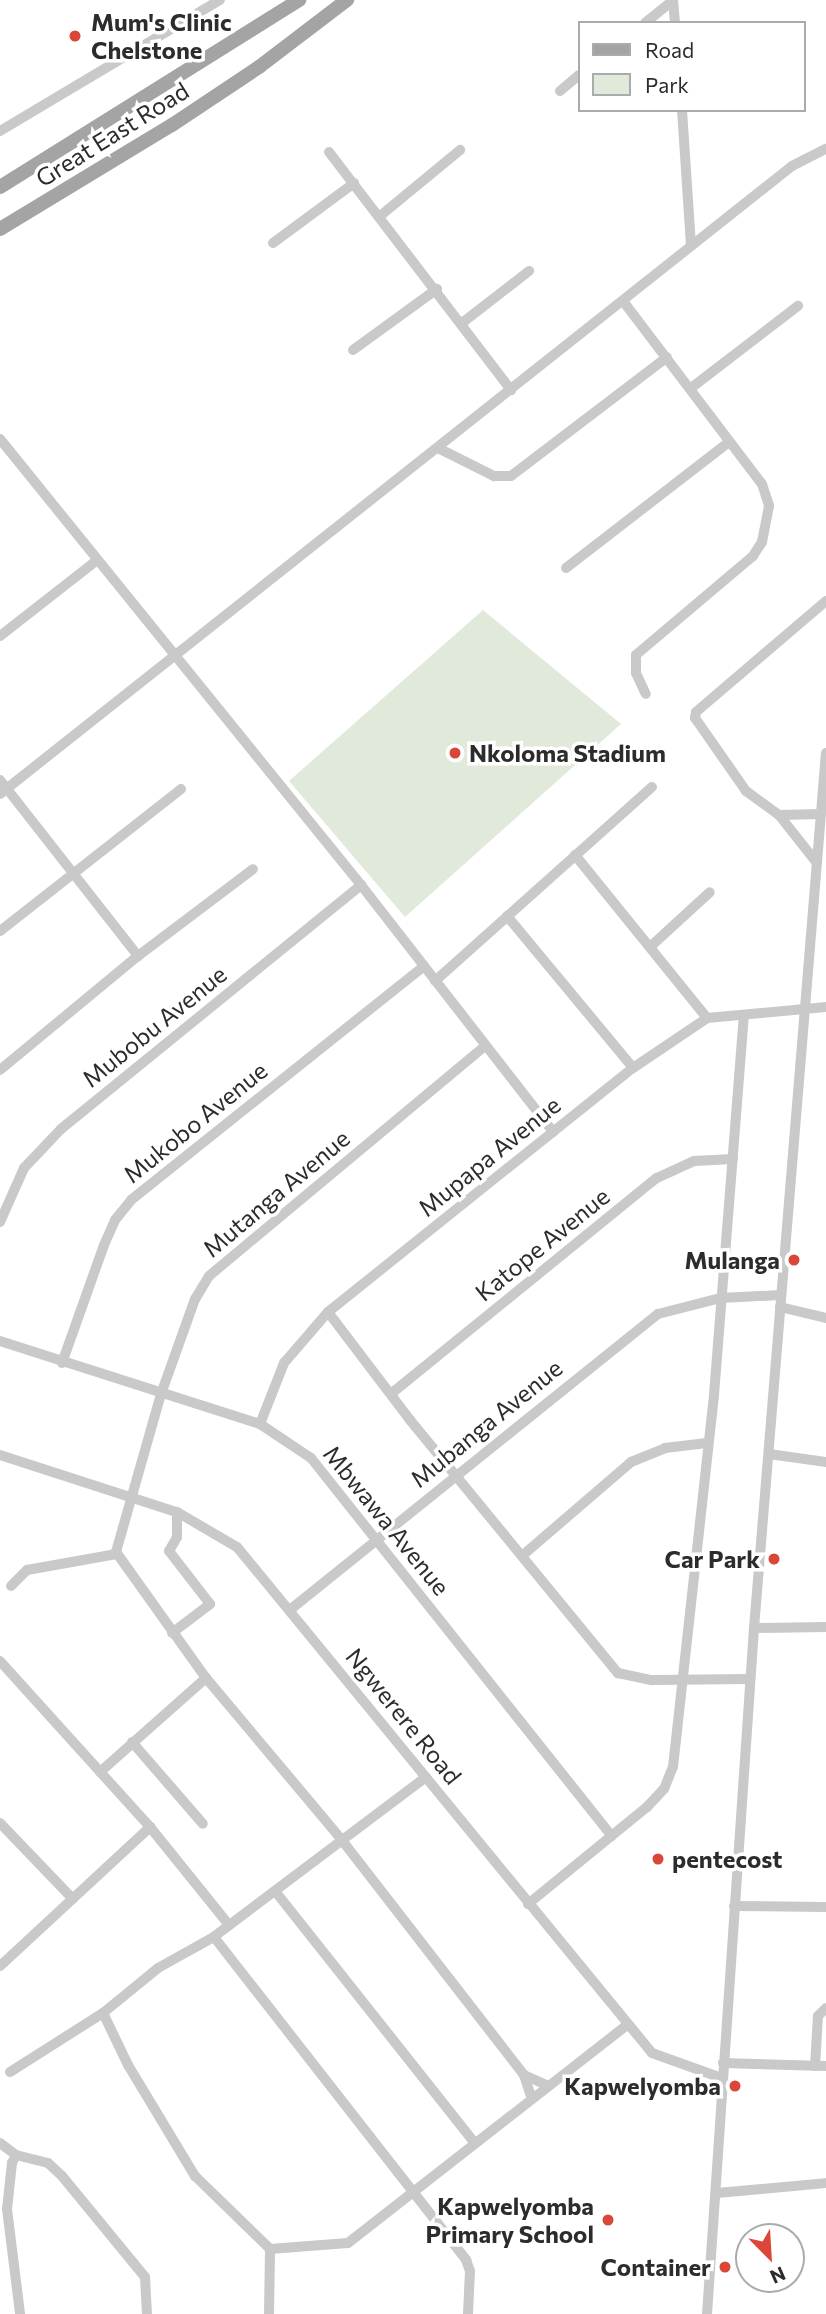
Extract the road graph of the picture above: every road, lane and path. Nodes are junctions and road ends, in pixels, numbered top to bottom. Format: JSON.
{"nodes":[{"id":1,"x":220,"y":0,"type":"edge"},
{"id":2,"x":299,"y":0,"type":"edge"},
{"id":3,"x":347,"y":0,"type":"edge"},
{"id":4,"x":647,"y":21,"type":"edge"},
{"id":5,"x":675,"y":21,"type":"edge"},
{"id":6,"x":578,"y":76,"type":"edge"},
{"id":7,"x":560,"y":90,"type":"dead end"},
{"id":8,"x":682,"y":112,"type":"edge"},
{"id":9,"x":0,"y":131,"type":"edge"},
{"id":10,"x":826,"y":149,"type":"edge"},
{"id":11,"x":460,"y":150,"type":"dead end"},
{"id":12,"x":329,"y":152,"type":"dead end"},
{"id":13,"x":354,"y":183,"type":"junction"},
{"id":14,"x":0,"y":187,"type":"edge"},
{"id":15,"x":380,"y":216,"type":"junction"},
{"id":16,"x":0,"y":229,"type":"edge"},
{"id":17,"x":273,"y":243,"type":"dead end"},
{"id":18,"x":691,"y":246,"type":"junction"},
{"id":19,"x":529,"y":271,"type":"dead end"},
{"id":20,"x":437,"y":289,"type":"junction"},
{"id":21,"x":623,"y":301,"type":"junction"},
{"id":22,"x":797,"y":306,"type":"dead end"},
{"id":23,"x":462,"y":323,"type":"junction"},
{"id":24,"x":353,"y":350,"type":"dead end"},
{"id":25,"x":667,"y":358,"type":"junction"},
{"id":26,"x":691,"y":388,"type":"junction"},
{"id":27,"x":511,"y":390,"type":"junction"},
{"id":28,"x":0,"y":439,"type":"edge"},
{"id":29,"x":729,"y":442,"type":"junction"},
{"id":30,"x":438,"y":448,"type":"junction"},
{"id":31,"x":96,"y":561,"type":"junction"},
{"id":32,"x":566,"y":568,"type":"dead end"},
{"id":33,"x":826,"y":601,"type":"edge"},
{"id":34,"x":0,"y":636,"type":"edge"},
{"id":35,"x":174,"y":659,"type":"junction"},
{"id":36,"x":646,"y":695,"type":"dead end"},
{"id":37,"x":826,"y":753,"type":"edge"},
{"id":38,"x":2,"y":787,"type":"edge"},
{"id":39,"x":652,"y":787,"type":"dead end"},
{"id":40,"x":181,"y":789,"type":"dead end"},
{"id":41,"x":821,"y":814,"type":"junction"},
{"id":42,"x":779,"y":815,"type":"junction"},
{"id":43,"x":575,"y":855,"type":"junction"},
{"id":44,"x":817,"y":863,"type":"junction"},
{"id":45,"x":253,"y":869,"type":"dead end"},
{"id":46,"x":73,"y":873,"type":"junction"},
{"id":47,"x":361,"y":885,"type":"junction"},
{"id":48,"x":710,"y":892,"type":"dead end"},
{"id":49,"x":507,"y":916,"type":"junction"},
{"id":50,"x":0,"y":931,"type":"edge"},
{"id":51,"x":650,"y":947,"type":"junction"},
{"id":52,"x":138,"y":956,"type":"junction"},
{"id":53,"x":424,"y":967,"type":"junction"},
{"id":54,"x":435,"y":981,"type":"junction"},
{"id":55,"x":805,"y":1007,"type":"junction"},
{"id":56,"x":826,"y":1007,"type":"edge"},
{"id":57,"x":744,"y":1014,"type":"junction"},
{"id":58,"x":707,"y":1018,"type":"junction"},
{"id":59,"x":485,"y":1046,"type":"junction"},
{"id":60,"x":632,"y":1068,"type":"junction"},
{"id":61,"x":0,"y":1070,"type":"edge"},
{"id":62,"x":553,"y":1132,"type":"junction"},
{"id":63,"x":733,"y":1159,"type":"junction"},
{"id":64,"x":0,"y":1222,"type":"edge"},
{"id":65,"x":781,"y":1295,"type":"junction"},
{"id":66,"x":721,"y":1298,"type":"junction"},
{"id":67,"x":780,"y":1307,"type":"junction"},
{"id":68,"x":328,"y":1312,"type":"junction"},
{"id":69,"x":826,"y":1318,"type":"edge"},
{"id":70,"x":0,"y":1341,"type":"edge"},
{"id":71,"x":62,"y":1363,"type":"junction"},
{"id":72,"x":392,"y":1393,"type":"junction"},
{"id":73,"x":161,"y":1394,"type":"junction"},
{"id":74,"x":261,"y":1424,"type":"junction"},
{"id":75,"x":707,"y":1443,"type":"junction"},
{"id":76,"x":769,"y":1454,"type":"junction"},
{"id":77,"x":0,"y":1455,"type":"edge"},
{"id":78,"x":826,"y":1462,"type":"edge"},
{"id":79,"x":455,"y":1475,"type":"junction"},
{"id":80,"x":129,"y":1496,"type":"junction"},
{"id":81,"x":177,"y":1512,"type":"junction"},
{"id":82,"x":377,"y":1538,"type":"junction"},
{"id":83,"x":117,"y":1554,"type":"junction"},
{"id":84,"x":523,"y":1555,"type":"junction"},
{"id":85,"x":11,"y":1586,"type":"dead end"},
{"id":86,"x":291,"y":1609,"type":"junction"},
{"id":87,"x":826,"y":1627,"type":"edge"},
{"id":88,"x":754,"y":1628,"type":"junction"},
{"id":89,"x":172,"y":1633,"type":"junction"},
{"id":90,"x":0,"y":1661,"type":"edge"},
{"id":91,"x":206,"y":1678,"type":"junction"},
{"id":92,"x":685,"y":1678,"type":"junction"},
{"id":93,"x":750,"y":1679,"type":"junction"},
{"id":94,"x":132,"y":1742,"type":"junction"},
{"id":95,"x":100,"y":1772,"type":"junction"},
{"id":96,"x":426,"y":1777,"type":"junction"},
{"id":97,"x":0,"y":1823,"type":"edge"},
{"id":98,"x":203,"y":1824,"type":"dead end"},
{"id":99,"x":150,"y":1827,"type":"junction"},
{"id":100,"x":612,"y":1836,"type":"junction"},
{"id":101,"x":341,"y":1839,"type":"junction"},
{"id":102,"x":275,"y":1891,"type":"junction"},
{"id":103,"x":73,"y":1899,"type":"junction"},
{"id":104,"x":528,"y":1903,"type":"junction"},
{"id":105,"x":734,"y":1906,"type":"junction"},
{"id":106,"x":826,"y":1907,"type":"edge"},
{"id":107,"x":229,"y":1925,"type":"junction"},
{"id":108,"x":215,"y":1937,"type":"junction"},
{"id":109,"x":0,"y":1966,"type":"edge"},
{"id":110,"x":826,"y":2008,"type":"edge"},
{"id":111,"x":103,"y":2013,"type":"junction"},
{"id":112,"x":627,"y":2025,"type":"junction"},
{"id":113,"x":723,"y":2063,"type":"junction"},
{"id":114,"x":820,"y":2066,"type":"edge"},
{"id":115,"x":10,"y":2072,"type":"dead end"},
{"id":116,"x":524,"y":2075,"type":"junction"},
{"id":117,"x":722,"y":2078,"type":"junction"},
{"id":118,"x":549,"y":2086,"type":"junction"},
{"id":119,"x":532,"y":2099,"type":"junction"},
{"id":120,"x":0,"y":2143,"type":"edge"},
{"id":121,"x":475,"y":2143,"type":"junction"},
{"id":122,"x":16,"y":2155,"type":"junction"},
{"id":123,"x":826,"y":2183,"type":"edge"},
{"id":124,"x":416,"y":2191,"type":"junction"},
{"id":125,"x":717,"y":2193,"type":"junction"},
{"id":126,"x":270,"y":2249,"type":"junction"},
{"id":127,"x":20,"y":2314,"type":"edge"},
{"id":128,"x":147,"y":2314,"type":"edge"},
{"id":129,"x":269,"y":2314,"type":"edge"},
{"id":130,"x":468,"y":2314,"type":"edge"},
{"id":131,"x":708,"y":2314,"type":"edge"}],
"edges":[{"from":1,"to":9,"type":"street"},
{"from":2,"to":14,"type":"main road","name":"Great East Road"},
{"from":3,"to":16,"type":"main road","name":"Great East Road"},
{"from":4,"to":5,"type":"street"},
{"from":6,"to":7,"type":"street"},
{"from":8,"to":18,"type":"street"},
{"from":10,"to":18,"type":"street"},
{"from":11,"to":15,"type":"street"},
{"from":12,"to":13,"type":"street"},
{"from":13,"to":15,"type":"street"},
{"from":13,"to":17,"type":"street"},
{"from":15,"to":20,"type":"street"},
{"from":18,"to":21,"type":"street"},
{"from":19,"to":23,"type":"street"},
{"from":20,"to":23,"type":"street"},
{"from":20,"to":24,"type":"street"},
{"from":21,"to":25,"type":"street"},
{"from":21,"to":27,"type":"street"},
{"from":22,"to":26,"type":"street"},
{"from":23,"to":27,"type":"street"},
{"from":25,"to":26,"type":"street"},
{"from":25,"to":30,"type":"street"},
{"from":26,"to":29,"type":"street"},
{"from":27,"to":30,"type":"street"},
{"from":28,"to":31,"type":"street"},
{"from":29,"to":32,"type":"street"},
{"from":29,"to":36,"type":"street"},
{"from":30,"to":35,"type":"street"},
{"from":31,"to":34,"type":"street"},
{"from":31,"to":35,"type":"street"},
{"from":33,"to":42,"type":"street"},
{"from":35,"to":38,"type":"street"},
{"from":35,"to":47,"type":"street"},
{"from":37,"to":41,"type":"street"},
{"from":38,"to":46,"type":"street"},
{"from":39,"to":43,"type":"street"},
{"from":40,"to":46,"type":"street"},
{"from":41,"to":42,"type":"street"},
{"from":41,"to":44,"type":"street"},
{"from":42,"to":44,"type":"street"},
{"from":43,"to":49,"type":"street"},
{"from":43,"to":51,"type":"street"},
{"from":44,"to":55,"type":"street"},
{"from":45,"to":52,"type":"street"},
{"from":46,"to":50,"type":"street"},
{"from":46,"to":52,"type":"street"},
{"from":47,"to":53,"type":"street"},
{"from":47,"to":64,"type":"street","name":"Mubobu Avenue"},
{"from":48,"to":51,"type":"street"},
{"from":49,"to":54,"type":"street"},
{"from":49,"to":60,"type":"street"},
{"from":51,"to":58,"type":"street"},
{"from":52,"to":61,"type":"street"},
{"from":53,"to":54,"type":"street"},
{"from":53,"to":71,"type":"street","name":"Mukobo Avenue"},
{"from":54,"to":59,"type":"street"},
{"from":55,"to":56,"type":"street","name":"Mupapa Avenue"},
{"from":55,"to":57,"type":"street","name":"Mupapa Avenue"},
{"from":55,"to":65,"type":"street"},
{"from":57,"to":58,"type":"street","name":"Mupapa Avenue"},
{"from":57,"to":63,"type":"street"},
{"from":58,"to":60,"type":"street","name":"Mupapa Avenue"},
{"from":59,"to":62,"type":"street"},
{"from":59,"to":73,"type":"street","name":"Mutanga Avenue"},
{"from":60,"to":62,"type":"street","name":"Mupapa Avenue"},
{"from":62,"to":68,"type":"street","name":"Mupapa Avenue"},
{"from":63,"to":66,"type":"street"},
{"from":63,"to":72,"type":"street","name":"Katope Avenue"},
{"from":65,"to":66,"type":"street","name":"Mubanga Avenue"},
{"from":65,"to":67,"type":"street"},
{"from":66,"to":75,"type":"street"},
{"from":66,"to":79,"type":"street","name":"Mubanga Avenue"},
{"from":67,"to":69,"type":"street"},
{"from":67,"to":76,"type":"street"},
{"from":68,"to":72,"type":"street"},
{"from":68,"to":74,"type":"street","name":"Mupapa Avenue"},
{"from":70,"to":71,"type":"street","name":"Mbwawa Avenue"},
{"from":71,"to":73,"type":"street","name":"Mbwawa Avenue"},
{"from":72,"to":79,"type":"street"},
{"from":73,"to":74,"type":"street","name":"Mbwawa Avenue"},
{"from":73,"to":80,"type":"street","name":"Mutanga Avenue"},
{"from":74,"to":82,"type":"street","name":"Mbwawa Avenue"},
{"from":75,"to":84,"type":"street"},
{"from":75,"to":92,"type":"street"},
{"from":76,"to":78,"type":"street"},
{"from":76,"to":88,"type":"street"},
{"from":77,"to":80,"type":"street","name":"Ngwerere Road"},
{"from":79,"to":82,"type":"street","name":"Mubanga Avenue"},
{"from":79,"to":84,"type":"street"},
{"from":80,"to":81,"type":"street","name":"Ngwerere Road"},
{"from":80,"to":83,"type":"street","name":"Mutanga Avenue"},
{"from":81,"to":86,"type":"street","name":"Ngwerere Road"},
{"from":81,"to":89,"type":"street"},
{"from":82,"to":86,"type":"street","name":"Mubanga Avenue"},
{"from":82,"to":100,"type":"street","name":"Mbwawa Avenue"},
{"from":83,"to":85,"type":"street"},
{"from":83,"to":89,"type":"street"},
{"from":84,"to":92,"type":"street"},
{"from":86,"to":96,"type":"street","name":"Ngwerere Road"},
{"from":87,"to":88,"type":"street"},
{"from":88,"to":93,"type":"street"},
{"from":89,"to":91,"type":"street"},
{"from":90,"to":95,"type":"street"},
{"from":91,"to":94,"type":"street"},
{"from":91,"to":101,"type":"street"},
{"from":92,"to":93,"type":"street"},
{"from":92,"to":100,"type":"street"},
{"from":93,"to":105,"type":"street"},
{"from":94,"to":95,"type":"street"},
{"from":94,"to":98,"type":"street"},
{"from":95,"to":99,"type":"street"},
{"from":96,"to":101,"type":"street"},
{"from":96,"to":104,"type":"street","name":"Ngwerere Road"},
{"from":97,"to":103,"type":"street"},
{"from":99,"to":103,"type":"street"},
{"from":99,"to":107,"type":"street"},
{"from":100,"to":104,"type":"street"},
{"from":101,"to":102,"type":"street"},
{"from":101,"to":116,"type":"street"},
{"from":102,"to":107,"type":"street"},
{"from":102,"to":121,"type":"street"},
{"from":103,"to":109,"type":"street"},
{"from":104,"to":112,"type":"street","name":"Ngwerere Road"},
{"from":105,"to":106,"type":"street"},
{"from":105,"to":113,"type":"street"},
{"from":107,"to":108,"type":"street"},
{"from":108,"to":111,"type":"street"},
{"from":108,"to":124,"type":"street"},
{"from":110,"to":114,"type":"street"},
{"from":111,"to":115,"type":"street"},
{"from":111,"to":126,"type":"street"},
{"from":112,"to":117,"type":"street","name":"Ngwerere Road"},
{"from":112,"to":118,"type":"street"},
{"from":113,"to":114,"type":"street"},
{"from":113,"to":117,"type":"street"},
{"from":116,"to":118,"type":"street"},
{"from":116,"to":119,"type":"street"},
{"from":117,"to":125,"type":"street"},
{"from":118,"to":119,"type":"street"},
{"from":119,"to":121,"type":"street"},
{"from":120,"to":122,"type":"street"},
{"from":121,"to":124,"type":"street"},
{"from":122,"to":127,"type":"street"},
{"from":122,"to":128,"type":"street"},
{"from":123,"to":125,"type":"street"},
{"from":124,"to":126,"type":"street"},
{"from":124,"to":130,"type":"street"},
{"from":125,"to":131,"type":"street"},
{"from":126,"to":129,"type":"street"}]}
